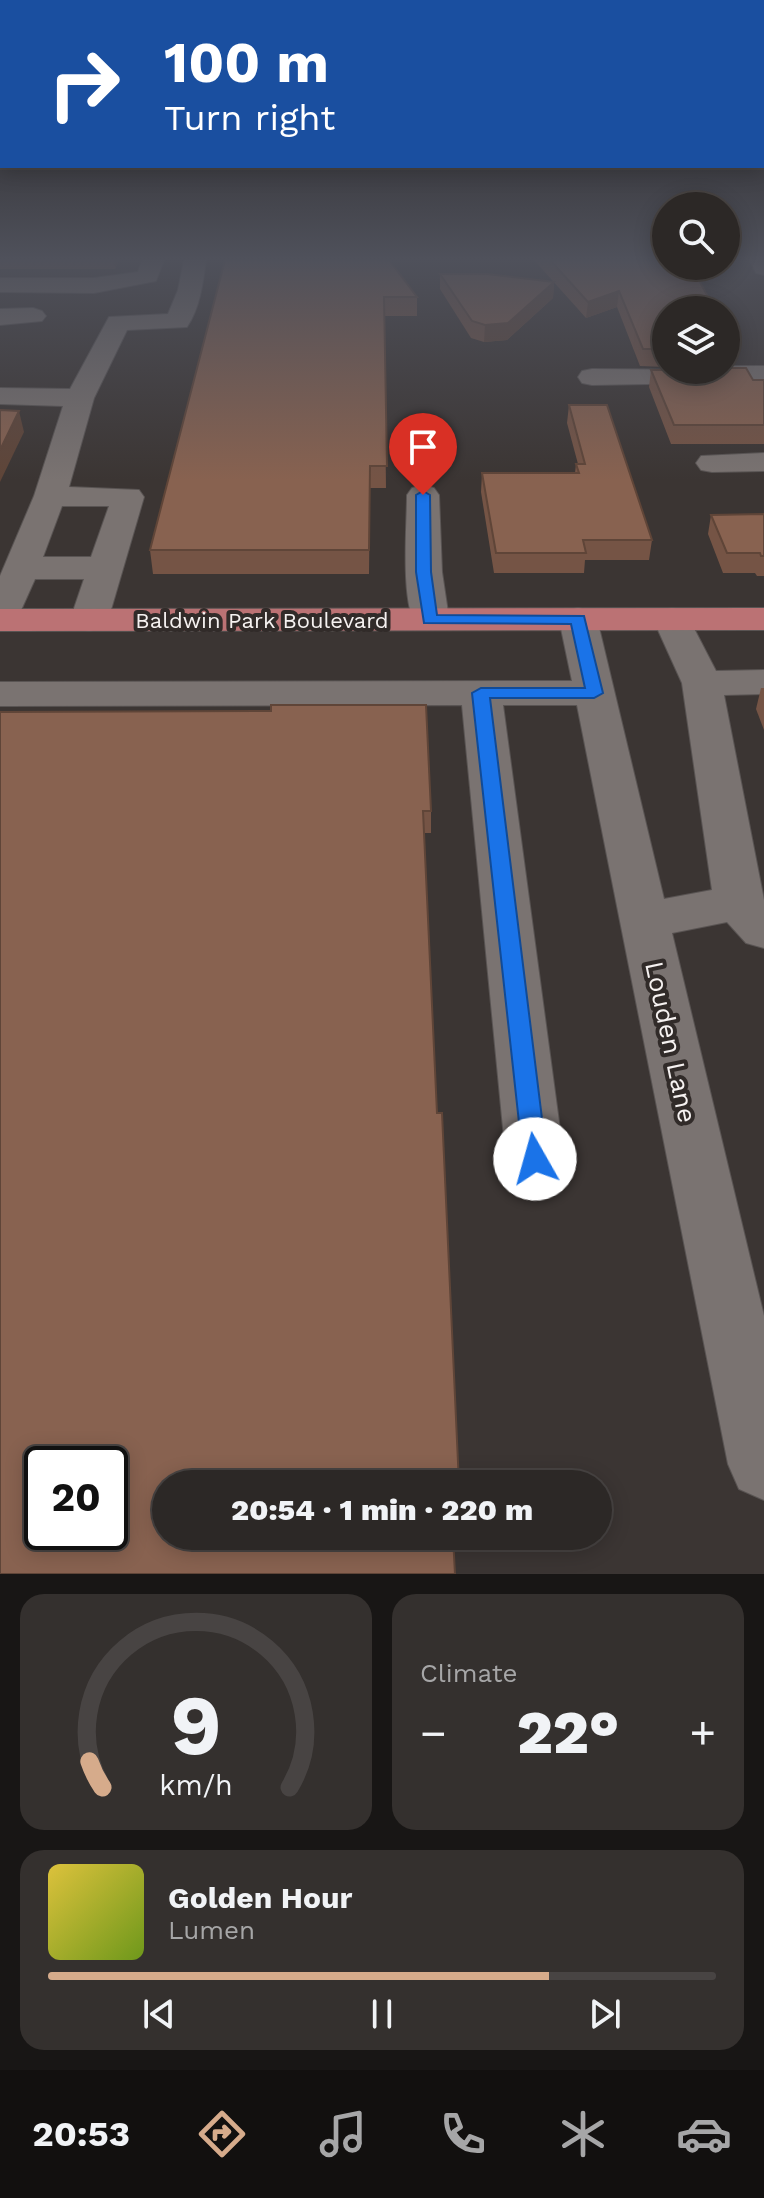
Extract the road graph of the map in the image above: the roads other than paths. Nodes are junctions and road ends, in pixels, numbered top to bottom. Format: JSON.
{"nodes":[{"id":1,"x":112,"y":333,"type":"edge"},
{"id":2,"x":764,"y":374,"type":"edge"},
{"id":3,"x":592,"y":377,"type":"dead end"},
{"id":4,"x":0,"y":396,"type":"edge"},
{"id":5,"x":80,"y":398,"type":"junction"},
{"id":6,"x":764,"y":462,"type":"edge"},
{"id":7,"x":712,"y":463,"type":"dead end"},
{"id":8,"x":423,"y":495,"type":"dead end"},
{"id":9,"x":50,"y":496,"type":"junction"},
{"id":10,"x":22,"y":568,"type":"junction"},
{"id":11,"x":106,"y":568,"type":"junction"},
{"id":12,"x":430,"y":619,"type":"junction"},
{"id":13,"x":578,"y":619,"type":"junction"},
{"id":14,"x":672,"y":619,"type":"junction"},
{"id":15,"x":764,"y":619,"type":"edge"},
{"id":16,"x":0,"y":620,"type":"edge"},
{"id":17,"x":89,"y":620,"type":"junction"},
{"id":18,"x":764,"y":682,"type":"edge"},
{"id":19,"x":702,"y":683,"type":"junction"},
{"id":20,"x":481,"y":693,"type":"junction"},
{"id":21,"x":594,"y":693,"type":"junction"},
{"id":22,"x":0,"y":694,"type":"edge"},
{"id":23,"x":751,"y":917,"type":"edge"},
{"id":24,"x":644,"y":920,"type":"junction"},
{"id":25,"x":535,"y":1159,"type":"dead end"},
{"id":26,"x":764,"y":1464,"type":"edge"}],
"edges":[{"from":1,"to":5,"type":"street"},
{"from":2,"to":3,"type":"street"},
{"from":4,"to":5,"type":"street"},
{"from":5,"to":9,"type":"street"},
{"from":6,"to":7,"type":"street"},
{"from":8,"to":12,"type":"street"},
{"from":9,"to":10,"type":"street"},
{"from":9,"to":11,"type":"street"},
{"from":10,"to":11,"type":"street"},
{"from":10,"to":16,"type":"street"},
{"from":11,"to":17,"type":"street"},
{"from":12,"to":13,"type":"main road","name":"Baldwin Park Boulevard"},
{"from":12,"to":17,"type":"main road","name":"Baldwin Park Boulevard"},
{"from":13,"to":14,"type":"main road","name":"Baldwin Park Boulevard"},
{"from":13,"to":21,"type":"street","name":"Louden Lane"},
{"from":14,"to":15,"type":"main road","name":"Baldwin Park Boulevard"},
{"from":14,"to":19,"type":"street"},
{"from":16,"to":17,"type":"main road","name":"Baldwin Park Boulevard"},
{"from":18,"to":19,"type":"street"},
{"from":19,"to":23,"type":"street"},
{"from":20,"to":21,"type":"street"},
{"from":20,"to":22,"type":"street"},
{"from":20,"to":25,"type":"street"},
{"from":21,"to":24,"type":"street","name":"Louden Lane"},
{"from":23,"to":24,"type":"street"},
{"from":24,"to":26,"type":"street","name":"Louden Lane"}]}
